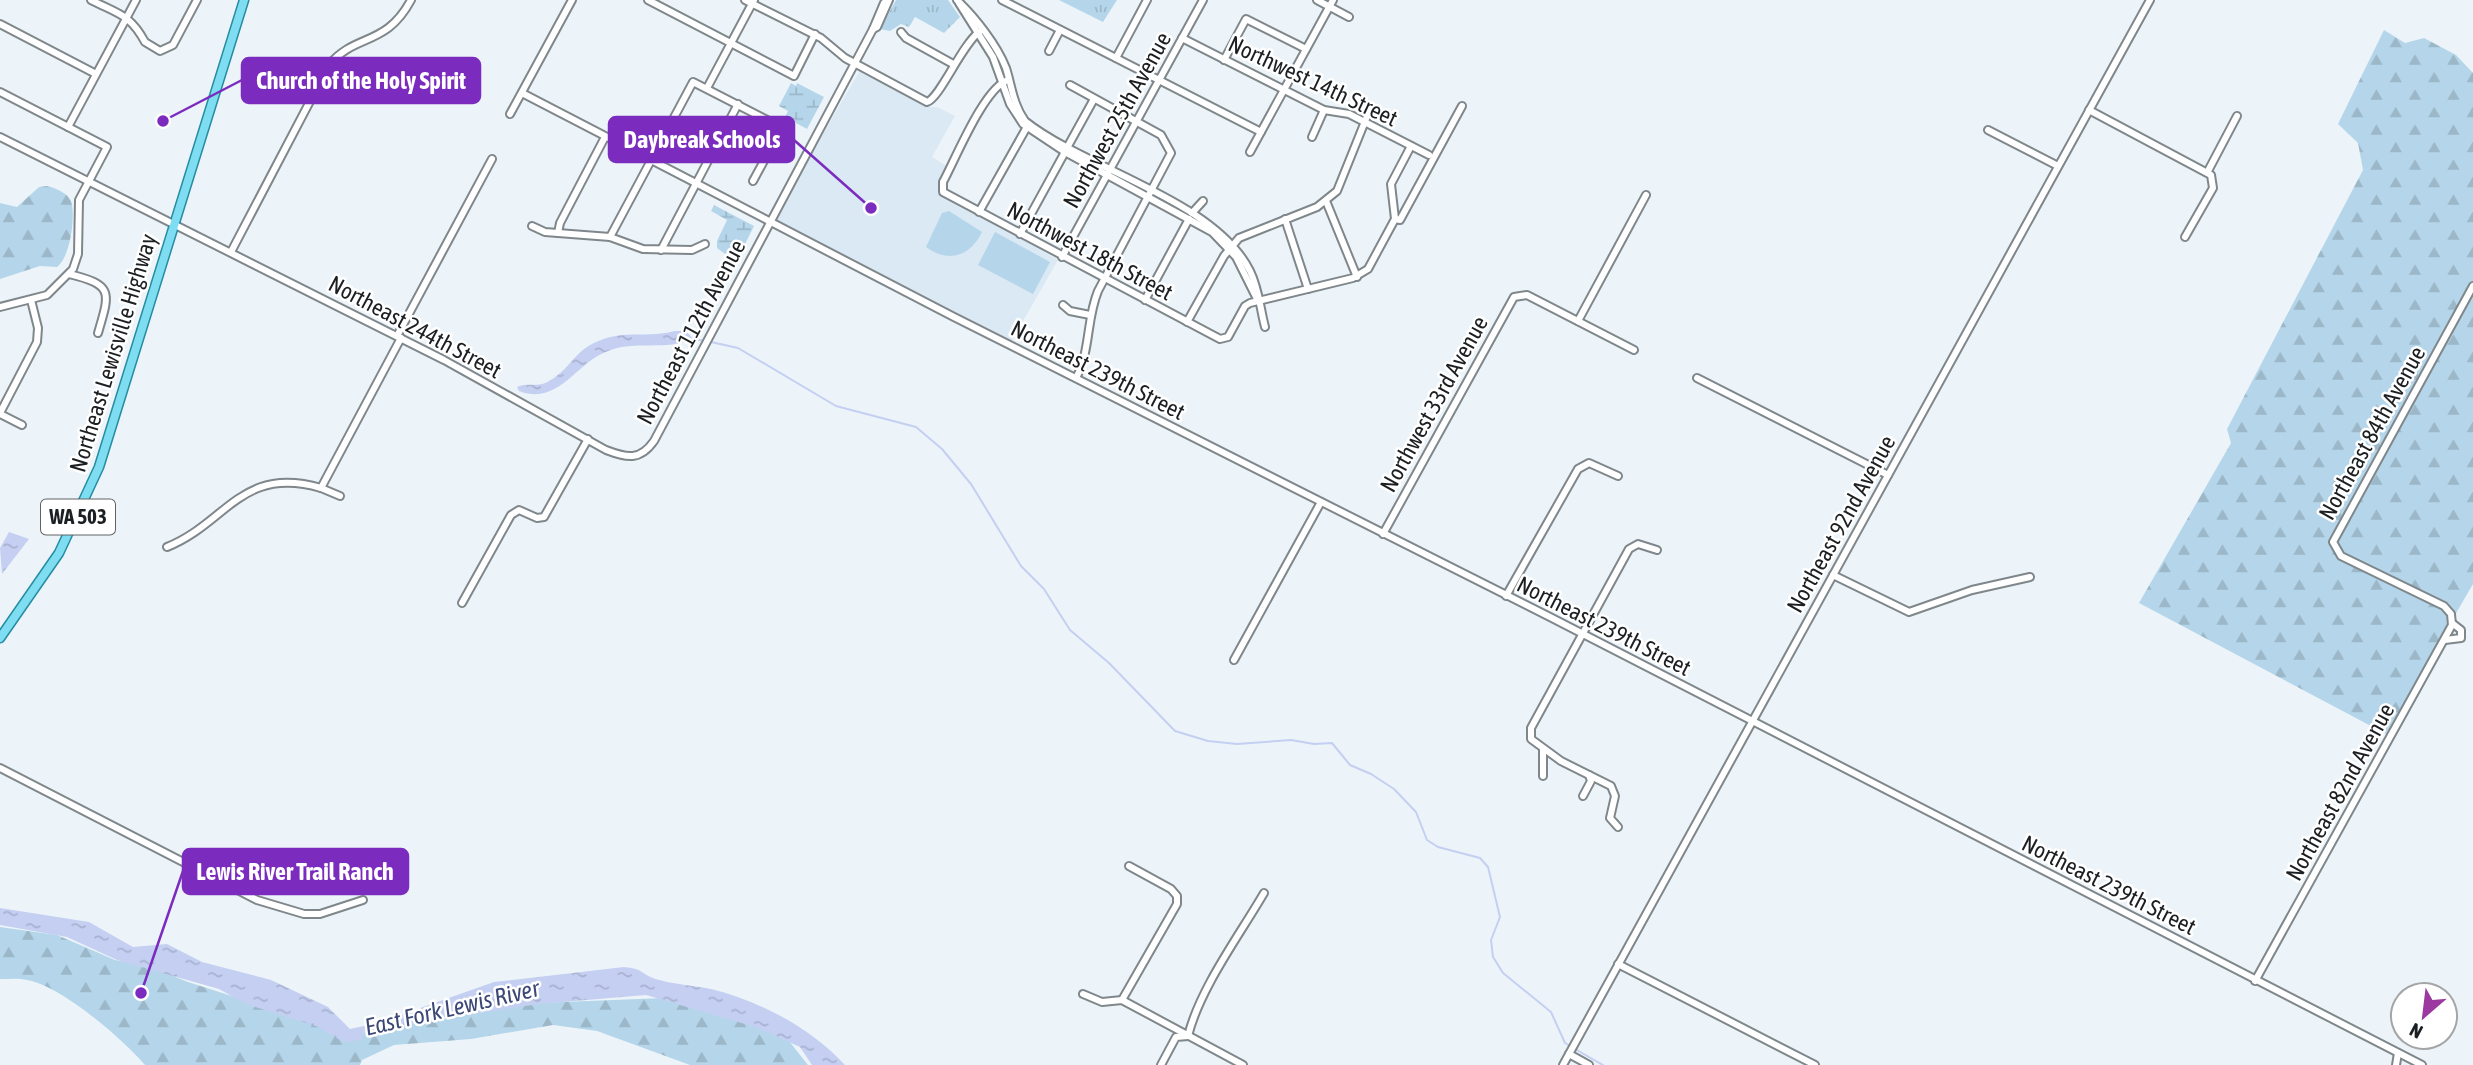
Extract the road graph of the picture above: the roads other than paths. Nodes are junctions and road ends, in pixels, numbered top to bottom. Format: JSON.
{"nodes":[{"id":1,"x":91,"y":0,"type":"edge"},
{"id":2,"x":136,"y":0,"type":"edge"},
{"id":3,"x":197,"y":0,"type":"edge"},
{"id":4,"x":244,"y":0,"type":"edge"},
{"id":5,"x":411,"y":0,"type":"edge"},
{"id":6,"x":572,"y":0,"type":"edge"},
{"id":7,"x":648,"y":0,"type":"edge"},
{"id":8,"x":888,"y":0,"type":"edge"},
{"id":9,"x":1002,"y":0,"type":"edge"},
{"id":10,"x":1147,"y":0,"type":"edge"},
{"id":11,"x":1203,"y":0,"type":"edge"},
{"id":12,"x":1317,"y":0,"type":"edge"},
{"id":13,"x":2150,"y":0,"type":"edge"},
{"id":14,"x":750,"y":1,"type":"edge"},
{"id":15,"x":958,"y":1,"type":"edge"},
{"id":16,"x":1331,"y":3,"type":"edge"},
{"id":17,"x":1349,"y":17,"type":"dead end"},
{"id":18,"x":126,"y":18,"type":"junction"},
{"id":19,"x":0,"y":24,"type":"edge"},
{"id":20,"x":1060,"y":30,"type":"junction"},
{"id":21,"x":979,"y":31,"type":"junction"},
{"id":22,"x":901,"y":32,"type":"dead end"},
{"id":23,"x":815,"y":34,"type":"junction"},
{"id":24,"x":1182,"y":38,"type":"junction"},
{"id":25,"x":731,"y":43,"type":"junction"},
{"id":26,"x":1306,"y":48,"type":"junction"},
{"id":27,"x":1049,"y":51,"type":"dead end"},
{"id":28,"x":1116,"y":58,"type":"junction"},
{"id":29,"x":1224,"y":60,"type":"junction"},
{"id":30,"x":854,"y":63,"type":"junction"},
{"id":31,"x":953,"y":64,"type":"junction"},
{"id":32,"x":96,"y":74,"type":"junction"},
{"id":33,"x":1159,"y":80,"type":"junction"},
{"id":34,"x":1006,"y":81,"type":"junction"},
{"id":35,"x":1070,"y":85,"type":"dead end"},
{"id":36,"x":707,"y":88,"type":"junction"},
{"id":37,"x":1284,"y":90,"type":"junction"},
{"id":38,"x":0,"y":92,"type":"edge"},
{"id":39,"x":522,"y":93,"type":"junction"},
{"id":40,"x":1094,"y":99,"type":"junction"},
{"id":41,"x":738,"y":104,"type":"junction"},
{"id":42,"x":1462,"y":106,"type":"dead end"},
{"id":43,"x":1370,"y":108,"type":"dead end"},
{"id":44,"x":1324,"y":110,"type":"junction"},
{"id":45,"x":2090,"y":110,"type":"junction"},
{"id":46,"x":510,"y":114,"type":"dead end"},
{"id":47,"x":2237,"y":116,"type":"dead end"},
{"id":48,"x":1136,"y":121,"type":"junction"},
{"id":49,"x":1366,"y":123,"type":"junction"},
{"id":50,"x":1027,"y":125,"type":"junction"},
{"id":51,"x":68,"y":127,"type":"junction"},
{"id":52,"x":1988,"y":130,"type":"dead end"},
{"id":53,"x":1261,"y":132,"type":"junction"},
{"id":54,"x":0,"y":137,"type":"edge"},
{"id":55,"x":605,"y":137,"type":"junction"},
{"id":56,"x":1312,"y":137,"type":"dead end"},
{"id":57,"x":1411,"y":146,"type":"junction"},
{"id":58,"x":1067,"y":149,"type":"junction"},
{"id":59,"x":1250,"y":152,"type":"dead end"},
{"id":60,"x":1429,"y":155,"type":"dead end"},
{"id":61,"x":492,"y":159,"type":"dead end"},
{"id":62,"x":650,"y":161,"type":"junction"},
{"id":63,"x":2058,"y":166,"type":"junction"},
{"id":64,"x":1109,"y":172,"type":"junction"},
{"id":65,"x":2208,"y":172,"type":"junction"},
{"id":66,"x":89,"y":181,"type":"junction"},
{"id":67,"x":753,"y":181,"type":"dead end"},
{"id":68,"x":695,"y":184,"type":"junction"},
{"id":69,"x":1150,"y":195,"type":"junction"},
{"id":70,"x":1646,"y":195,"type":"dead end"},
{"id":71,"x":1203,"y":201,"type":"dead end"},
{"id":72,"x":1326,"y":201,"type":"junction"},
{"id":73,"x":979,"y":212,"type":"junction"},
{"id":74,"x":1191,"y":216,"type":"junction"},
{"id":75,"x":1285,"y":219,"type":"junction"},
{"id":76,"x":1395,"y":219,"type":"junction"},
{"id":77,"x":769,"y":221,"type":"junction"},
{"id":78,"x":173,"y":223,"type":"junction"},
{"id":79,"x":532,"y":226,"type":"dead end"},
{"id":80,"x":558,"y":233,"type":"junction"},
{"id":81,"x":1020,"y":234,"type":"junction"},
{"id":82,"x":610,"y":237,"type":"junction"},
{"id":83,"x":2185,"y":237,"type":"dead end"},
{"id":84,"x":705,"y":244,"type":"dead end"},
{"id":85,"x":1231,"y":247,"type":"junction"},
{"id":86,"x":661,"y":250,"type":"junction"},
{"id":87,"x":231,"y":252,"type":"junction"},
{"id":88,"x":1062,"y":257,"type":"junction"},
{"id":89,"x":69,"y":274,"type":"junction"},
{"id":90,"x":1360,"y":275,"type":"junction"},
{"id":91,"x":1103,"y":279,"type":"junction"},
{"id":92,"x":2473,"y":286,"type":"edge"},
{"id":93,"x":1308,"y":289,"type":"junction"},
{"id":94,"x":31,"y":300,"type":"junction"},
{"id":95,"x":1145,"y":300,"type":"junction"},
{"id":96,"x":1258,"y":301,"type":"junction"},
{"id":97,"x":1063,"y":305,"type":"dead end"},
{"id":98,"x":0,"y":307,"type":"edge"},
{"id":99,"x":1090,"y":315,"type":"junction"},
{"id":100,"x":1578,"y":321,"type":"junction"},
{"id":101,"x":1187,"y":322,"type":"junction"},
{"id":102,"x":1265,"y":327,"type":"dead end"},
{"id":103,"x":98,"y":333,"type":"dead end"},
{"id":104,"x":399,"y":337,"type":"junction"},
{"id":105,"x":1634,"y":350,"type":"dead end"},
{"id":106,"x":1076,"y":378,"type":"junction"},
{"id":107,"x":1697,"y":378,"type":"dead end"},
{"id":108,"x":0,"y":413,"type":"edge"},
{"id":109,"x":22,"y":425,"type":"dead end"},
{"id":110,"x":588,"y":439,"type":"junction"},
{"id":111,"x":641,"y":455,"type":"joint"},
{"id":112,"x":1888,"y":475,"type":"junction"},
{"id":113,"x":1618,"y":476,"type":"dead end"},
{"id":114,"x":321,"y":488,"type":"junction"},
{"id":115,"x":340,"y":496,"type":"dead end"},
{"id":116,"x":1321,"y":502,"type":"junction"},
{"id":117,"x":1383,"y":534,"type":"junction"},
{"id":118,"x":167,"y":547,"type":"dead end"},
{"id":119,"x":1657,"y":550,"type":"dead end"},
{"id":120,"x":1833,"y":575,"type":"junction"},
{"id":121,"x":2030,"y":577,"type":"dead end"},
{"id":122,"x":1506,"y":596,"type":"junction"},
{"id":123,"x":462,"y":603,"type":"dead end"},
{"id":124,"x":2452,"y":621,"type":"junction"},
{"id":125,"x":1583,"y":635,"type":"junction"},
{"id":126,"x":0,"y":638,"type":"edge"},
{"id":127,"x":2443,"y":641,"type":"junction"},
{"id":128,"x":1234,"y":660,"type":"dead end"},
{"id":129,"x":1752,"y":720,"type":"junction"},
{"id":130,"x":1543,"y":750,"type":"junction"},
{"id":131,"x":0,"y":768,"type":"edge"},
{"id":132,"x":1589,"y":775,"type":"junction"},
{"id":133,"x":1543,"y":776,"type":"dead end"},
{"id":134,"x":1583,"y":796,"type":"dead end"},
{"id":135,"x":1618,"y":827,"type":"dead end"},
{"id":136,"x":1129,"y":866,"type":"dead end"},
{"id":137,"x":1264,"y":893,"type":"dead end"},
{"id":138,"x":363,"y":900,"type":"dead end"},
{"id":139,"x":1618,"y":964,"type":"junction"},
{"id":140,"x":2255,"y":981,"type":"junction"},
{"id":141,"x":1083,"y":993,"type":"dead end"},
{"id":142,"x":1122,"y":1000,"type":"junction"},
{"id":143,"x":1188,"y":1036,"type":"junction"},
{"id":144,"x":2399,"y":1053,"type":"junction"},
{"id":145,"x":1569,"y":1054,"type":"junction"},
{"id":146,"x":1161,"y":1065,"type":"edge"},
{"id":147,"x":1243,"y":1065,"type":"edge"},
{"id":148,"x":1563,"y":1065,"type":"edge"},
{"id":149,"x":1589,"y":1065,"type":"edge"},
{"id":150,"x":1815,"y":1065,"type":"edge"},
{"id":151,"x":2396,"y":1065,"type":"edge"},
{"id":152,"x":2423,"y":1065,"type":"edge"}],
"edges":[{"from":1,"to":18,"type":"street"},
{"from":2,"to":18,"type":"street"},
{"from":3,"to":18,"type":"street"},
{"from":4,"to":78,"type":"main road","number":"WA 503"},
{"from":5,"to":87,"type":"street"},
{"from":6,"to":39,"type":"street"},
{"from":7,"to":25,"type":"street"},
{"from":8,"to":30,"type":"street","name":"Northeast 112th Avenue"},
{"from":9,"to":20,"type":"street"},
{"from":10,"to":28,"type":"street"},
{"from":11,"to":24,"type":"street","name":"Northwest 25th Avenue"},
{"from":12,"to":16,"type":"street"},
{"from":13,"to":45,"type":"street","name":"Northeast 92nd Avenue"},
{"from":14,"to":23,"type":"street"},
{"from":14,"to":25,"type":"street"},
{"from":15,"to":21,"type":"street"},
{"from":16,"to":17,"type":"street"},
{"from":16,"to":26,"type":"street"},
{"from":18,"to":32,"type":"street"},
{"from":19,"to":32,"type":"street"},
{"from":20,"to":27,"type":"street"},
{"from":20,"to":28,"type":"street"},
{"from":21,"to":31,"type":"street"},
{"from":21,"to":34,"type":"street"},
{"from":22,"to":31,"type":"street"},
{"from":23,"to":25,"type":"street"},
{"from":23,"to":30,"type":"street"},
{"from":24,"to":29,"type":"street","name":"Northwest 14th Street"},
{"from":24,"to":33,"type":"street","name":"Northwest 25th Avenue"},
{"from":25,"to":36,"type":"street"},
{"from":26,"to":29,"type":"street"},
{"from":26,"to":37,"type":"street"},
{"from":28,"to":33,"type":"street"},
{"from":29,"to":37,"type":"street","name":"Northwest 14th Street"},
{"from":30,"to":31,"type":"street"},
{"from":30,"to":77,"type":"street","name":"Northeast 112th Avenue"},
{"from":32,"to":51,"type":"street"},
{"from":33,"to":48,"type":"street","name":"Northwest 25th Avenue"},
{"from":33,"to":53,"type":"street"},
{"from":34,"to":50,"type":"street"},
{"from":34,"to":73,"type":"street","name":"Northwest 18th Street"},
{"from":35,"to":40,"type":"street"},
{"from":36,"to":41,"type":"street"},
{"from":36,"to":62,"type":"street"},
{"from":37,"to":44,"type":"street","name":"Northwest 14th Street"},
{"from":37,"to":53,"type":"street"},
{"from":38,"to":51,"type":"street"},
{"from":39,"to":46,"type":"street"},
{"from":39,"to":55,"type":"street","name":"Northeast 239th Street"},
{"from":40,"to":48,"type":"street"},
{"from":40,"to":58,"type":"street"},
{"from":41,"to":67,"type":"street"},
{"from":41,"to":68,"type":"street"},
{"from":42,"to":76,"type":"street"},
{"from":43,"to":49,"type":"street"},
{"from":44,"to":49,"type":"street","name":"Northwest 14th Street"},
{"from":44,"to":56,"type":"street"},
{"from":45,"to":63,"type":"street","name":"Northeast 92nd Avenue"},
{"from":45,"to":65,"type":"street"},
{"from":47,"to":65,"type":"street"},
{"from":48,"to":64,"type":"street","name":"Northwest 25th Avenue"},
{"from":48,"to":69,"type":"street"},
{"from":49,"to":57,"type":"street","name":"Northwest 14th Street"},
{"from":49,"to":72,"type":"street"},
{"from":50,"to":58,"type":"street"},
{"from":50,"to":73,"type":"street"},
{"from":51,"to":66,"type":"street"},
{"from":52,"to":63,"type":"street"},
{"from":53,"to":59,"type":"street"},
{"from":54,"to":66,"type":"street","name":"Northeast 244th Street"},
{"from":55,"to":62,"type":"street","name":"Northeast 239th Street"},
{"from":55,"to":80,"type":"street"},
{"from":57,"to":60,"type":"street","name":"Northwest 14th Street"},
{"from":57,"to":76,"type":"street"},
{"from":58,"to":64,"type":"street"},
{"from":58,"to":81,"type":"street"},
{"from":61,"to":104,"type":"street"},
{"from":62,"to":68,"type":"street","name":"Northeast 239th Street"},
{"from":62,"to":82,"type":"street"},
{"from":63,"to":112,"type":"street","name":"Northeast 92nd Avenue"},
{"from":64,"to":69,"type":"street"},
{"from":64,"to":88,"type":"street","name":"Northwest 25th Avenue"},
{"from":65,"to":83,"type":"street"},
{"from":66,"to":78,"type":"street","name":"Northeast 244th Street"},
{"from":66,"to":89,"type":"street"},
{"from":68,"to":77,"type":"street","name":"Northeast 239th Street"},
{"from":68,"to":86,"type":"street"},
{"from":69,"to":74,"type":"street"},
{"from":69,"to":91,"type":"street"},
{"from":70,"to":100,"type":"street"},
{"from":71,"to":74,"type":"street"},
{"from":72,"to":75,"type":"street"},
{"from":72,"to":90,"type":"street"},
{"from":73,"to":81,"type":"street","name":"Northwest 18th Street"},
{"from":74,"to":85,"type":"street"},
{"from":74,"to":95,"type":"street"},
{"from":75,"to":85,"type":"street"},
{"from":75,"to":93,"type":"street"},
{"from":76,"to":90,"type":"street"},
{"from":77,"to":106,"type":"street","name":"Northeast 239th Street"},
{"from":77,"to":111,"type":"street","name":"Northeast 112th Avenue"},
{"from":78,"to":87,"type":"street","name":"Northeast 244th Street"},
{"from":78,"to":126,"type":"main road","name":"Northeast Lewisville Highway","number":"WA 503"},
{"from":79,"to":80,"type":"street"},
{"from":80,"to":82,"type":"street"},
{"from":81,"to":88,"type":"street","name":"Northwest 18th Street"},
{"from":82,"to":86,"type":"street"},
{"from":84,"to":86,"type":"street"},
{"from":85,"to":96,"type":"street"},
{"from":85,"to":101,"type":"street"},
{"from":87,"to":104,"type":"street","name":"Northeast 244th Street"},
{"from":88,"to":91,"type":"street","name":"Northwest 18th Street"},
{"from":89,"to":94,"type":"street"},
{"from":89,"to":103,"type":"street"},
{"from":90,"to":93,"type":"street"},
{"from":91,"to":95,"type":"street","name":"Northwest 18th Street"},
{"from":91,"to":99,"type":"street"},
{"from":92,"to":124,"type":"street","name":"Northeast 84th Avenue"},
{"from":93,"to":96,"type":"street"},
{"from":94,"to":98,"type":"street"},
{"from":94,"to":108,"type":"street"},
{"from":95,"to":101,"type":"street","name":"Northwest 18th Street"},
{"from":96,"to":101,"type":"street","name":"Northwest 18th Street"},
{"from":96,"to":102,"type":"street"},
{"from":97,"to":99,"type":"street"},
{"from":99,"to":106,"type":"street"},
{"from":100,"to":105,"type":"street"},
{"from":100,"to":117,"type":"street","name":"Northwest 33rd Avenue"},
{"from":104,"to":110,"type":"street","name":"Northeast 244th Street"},
{"from":104,"to":114,"type":"street"},
{"from":106,"to":116,"type":"street","name":"Northeast 239th Street"},
{"from":107,"to":112,"type":"street"},
{"from":108,"to":109,"type":"street"},
{"from":110,"to":111,"type":"street","name":"Northeast 244th Street"},
{"from":110,"to":123,"type":"street"},
{"from":112,"to":120,"type":"street","name":"Northeast 92nd Avenue"},
{"from":113,"to":122,"type":"street"},
{"from":114,"to":115,"type":"street"},
{"from":114,"to":118,"type":"street"},
{"from":116,"to":117,"type":"street","name":"Northeast 239th Street"},
{"from":116,"to":128,"type":"street"},
{"from":117,"to":122,"type":"street","name":"Northeast 239th Street"},
{"from":119,"to":125,"type":"street"},
{"from":120,"to":121,"type":"street"},
{"from":120,"to":129,"type":"street","name":"Northeast 92nd Avenue"},
{"from":122,"to":125,"type":"street","name":"Northeast 239th Street"},
{"from":124,"to":127,"type":"street","name":"Northeast 82nd Avenue"},
{"from":124,"to":127,"type":"street"},
{"from":125,"to":129,"type":"street","name":"Northeast 239th Street"},
{"from":125,"to":130,"type":"street"},
{"from":127,"to":140,"type":"street","name":"Northeast 82nd Avenue"},
{"from":129,"to":139,"type":"street","name":"Northeast 92nd Avenue"},
{"from":129,"to":140,"type":"street","name":"Northeast 239th Street"},
{"from":130,"to":132,"type":"street"},
{"from":130,"to":133,"type":"street"},
{"from":131,"to":138,"type":"street"},
{"from":132,"to":134,"type":"street"},
{"from":132,"to":135,"type":"street"},
{"from":136,"to":142,"type":"street"},
{"from":137,"to":143,"type":"street"},
{"from":139,"to":145,"type":"street","name":"Northeast 92nd Avenue"},
{"from":139,"to":150,"type":"street"},
{"from":140,"to":144,"type":"street","name":"Northeast 239th Street"},
{"from":141,"to":142,"type":"street"},
{"from":142,"to":143,"type":"street"},
{"from":143,"to":146,"type":"street"},
{"from":143,"to":147,"type":"street"},
{"from":144,"to":151,"type":"street"},
{"from":144,"to":152,"type":"street","name":"Northeast 239th Street"},
{"from":145,"to":148,"type":"street","name":"Northeast 92nd Avenue"},
{"from":145,"to":149,"type":"street"}]}
